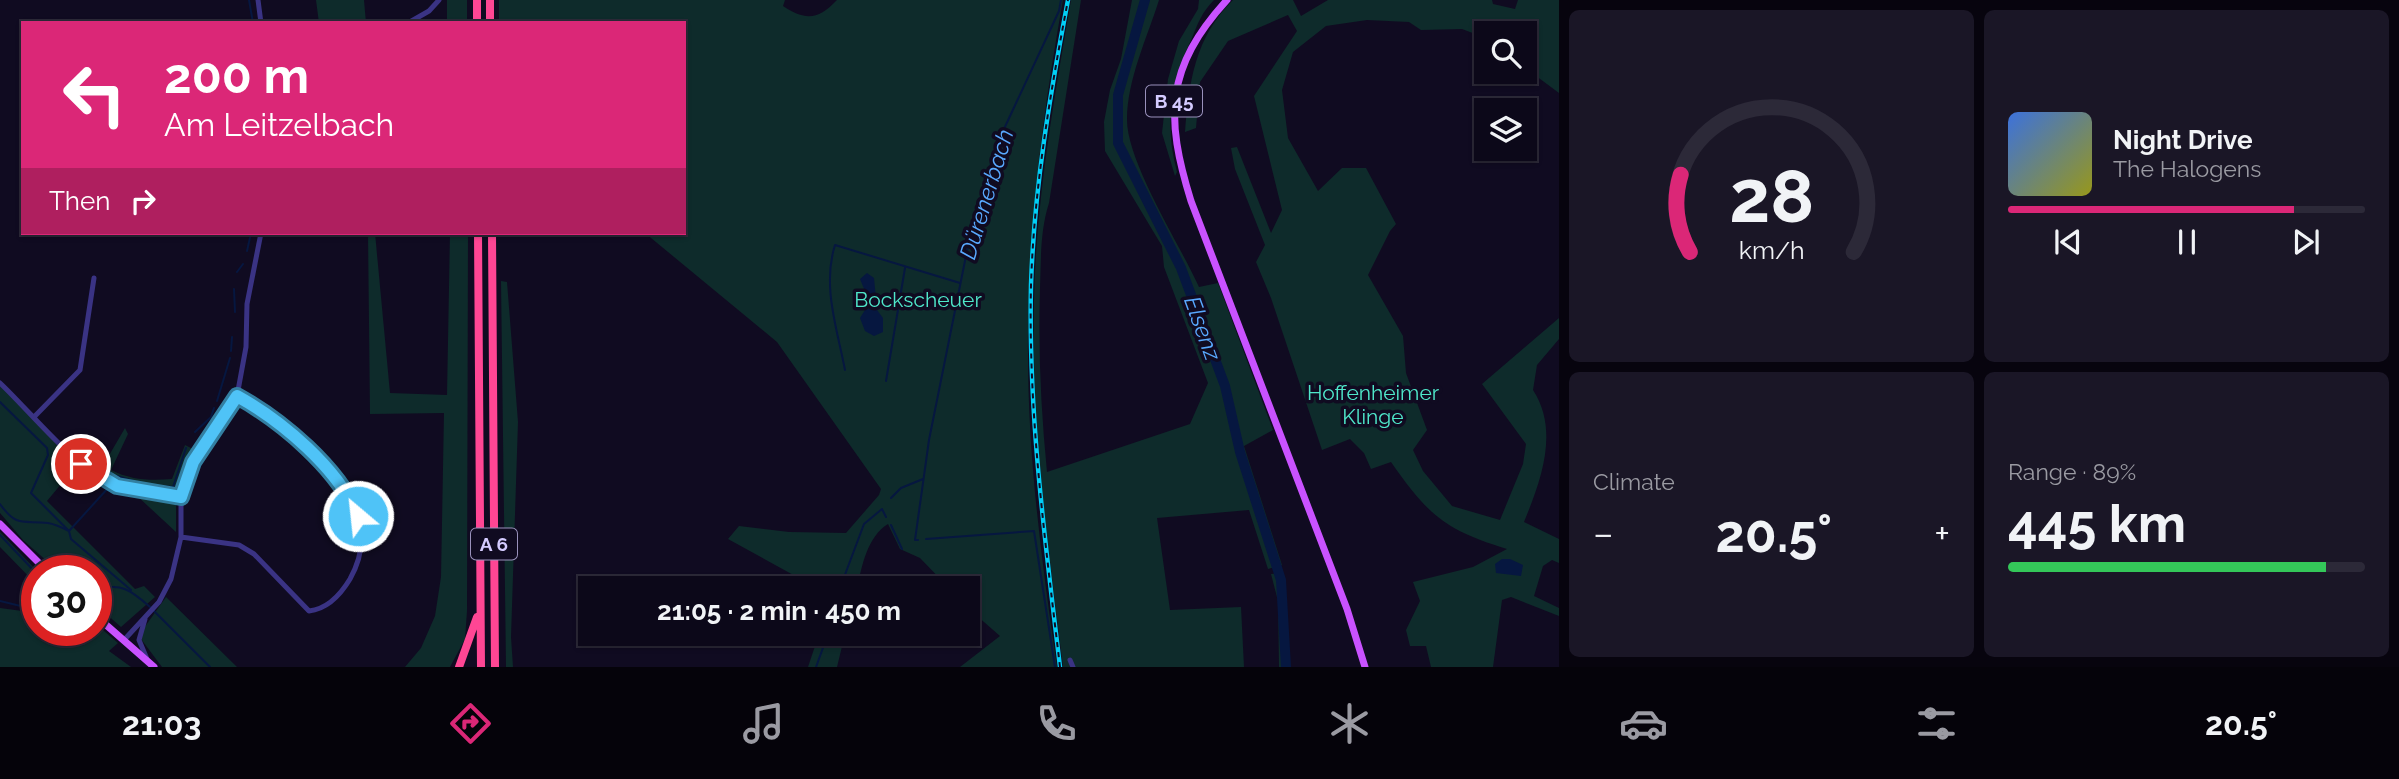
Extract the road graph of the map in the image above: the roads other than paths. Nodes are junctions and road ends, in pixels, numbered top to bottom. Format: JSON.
{"nodes":[{"id":1,"x":258,"y":0,"type":"edge"},
{"id":2,"x":439,"y":0,"type":"edge"},
{"id":3,"x":477,"y":0,"type":"edge"},
{"id":4,"x":490,"y":0,"type":"edge"},
{"id":5,"x":1227,"y":0,"type":"edge"},
{"id":6,"x":261,"y":21,"type":"edge"},
{"id":7,"x":412,"y":21,"type":"edge"},
{"id":8,"x":477,"y":21,"type":"edge"},
{"id":9,"x":490,"y":21,"type":"edge"},
{"id":10,"x":261,"y":235,"type":"edge"},
{"id":11,"x":478,"y":235,"type":"edge"},
{"id":12,"x":492,"y":235,"type":"edge"},
{"id":13,"x":94,"y":278,"type":"dead end"},
{"id":14,"x":0,"y":383,"type":"edge"},
{"id":15,"x":237,"y":396,"type":"junction"},
{"id":16,"x":35,"y":416,"type":"junction"},
{"id":17,"x":181,"y":497,"type":"junction"},
{"id":18,"x":0,"y":524,"type":"edge"},
{"id":19,"x":181,"y":537,"type":"junction"},
{"id":20,"x":31,"y":555,"type":"edge"},
{"id":21,"x":480,"y":607,"type":"junction"},
{"id":22,"x":148,"y":614,"type":"junction"},
{"id":23,"x":112,"y":630,"type":"edge"},
{"id":24,"x":124,"y":640,"type":"junction"},
{"id":25,"x":1070,"y":660,"type":"dead end"},
{"id":26,"x":151,"y":664,"type":"edge"},
{"id":27,"x":459,"y":667,"type":"edge"},
{"id":28,"x":481,"y":667,"type":"edge"},
{"id":29,"x":495,"y":667,"type":"edge"},
{"id":30,"x":1073,"y":667,"type":"edge"},
{"id":31,"x":1365,"y":667,"type":"edge"}],
"edges":[{"from":1,"to":6,"type":"street"},
{"from":2,"to":7,"type":"street"},
{"from":3,"to":8,"type":"highway"},
{"from":4,"to":9,"type":"highway"},
{"from":5,"to":31,"type":"main road","number":"B 45"},
{"from":10,"to":15,"type":"street"},
{"from":11,"to":21,"type":"highway","number":"A 6"},
{"from":12,"to":29,"type":"highway","number":"A 6"},
{"from":13,"to":16,"type":"street"},
{"from":14,"to":16,"type":"street"},
{"from":15,"to":17,"type":"street"},
{"from":15,"to":19,"type":"street"},
{"from":16,"to":17,"type":"street"},
{"from":17,"to":19,"type":"street"},
{"from":18,"to":20,"type":"main road"},
{"from":19,"to":22,"type":"street"},
{"from":21,"to":27,"type":"highway"},
{"from":21,"to":28,"type":"highway","number":"A 6"},
{"from":22,"to":24,"type":"street"},
{"from":22,"to":26,"type":"street"},
{"from":23,"to":24,"type":"main road"},
{"from":24,"to":26,"type":"main road"},
{"from":25,"to":30,"type":"street"}]}
